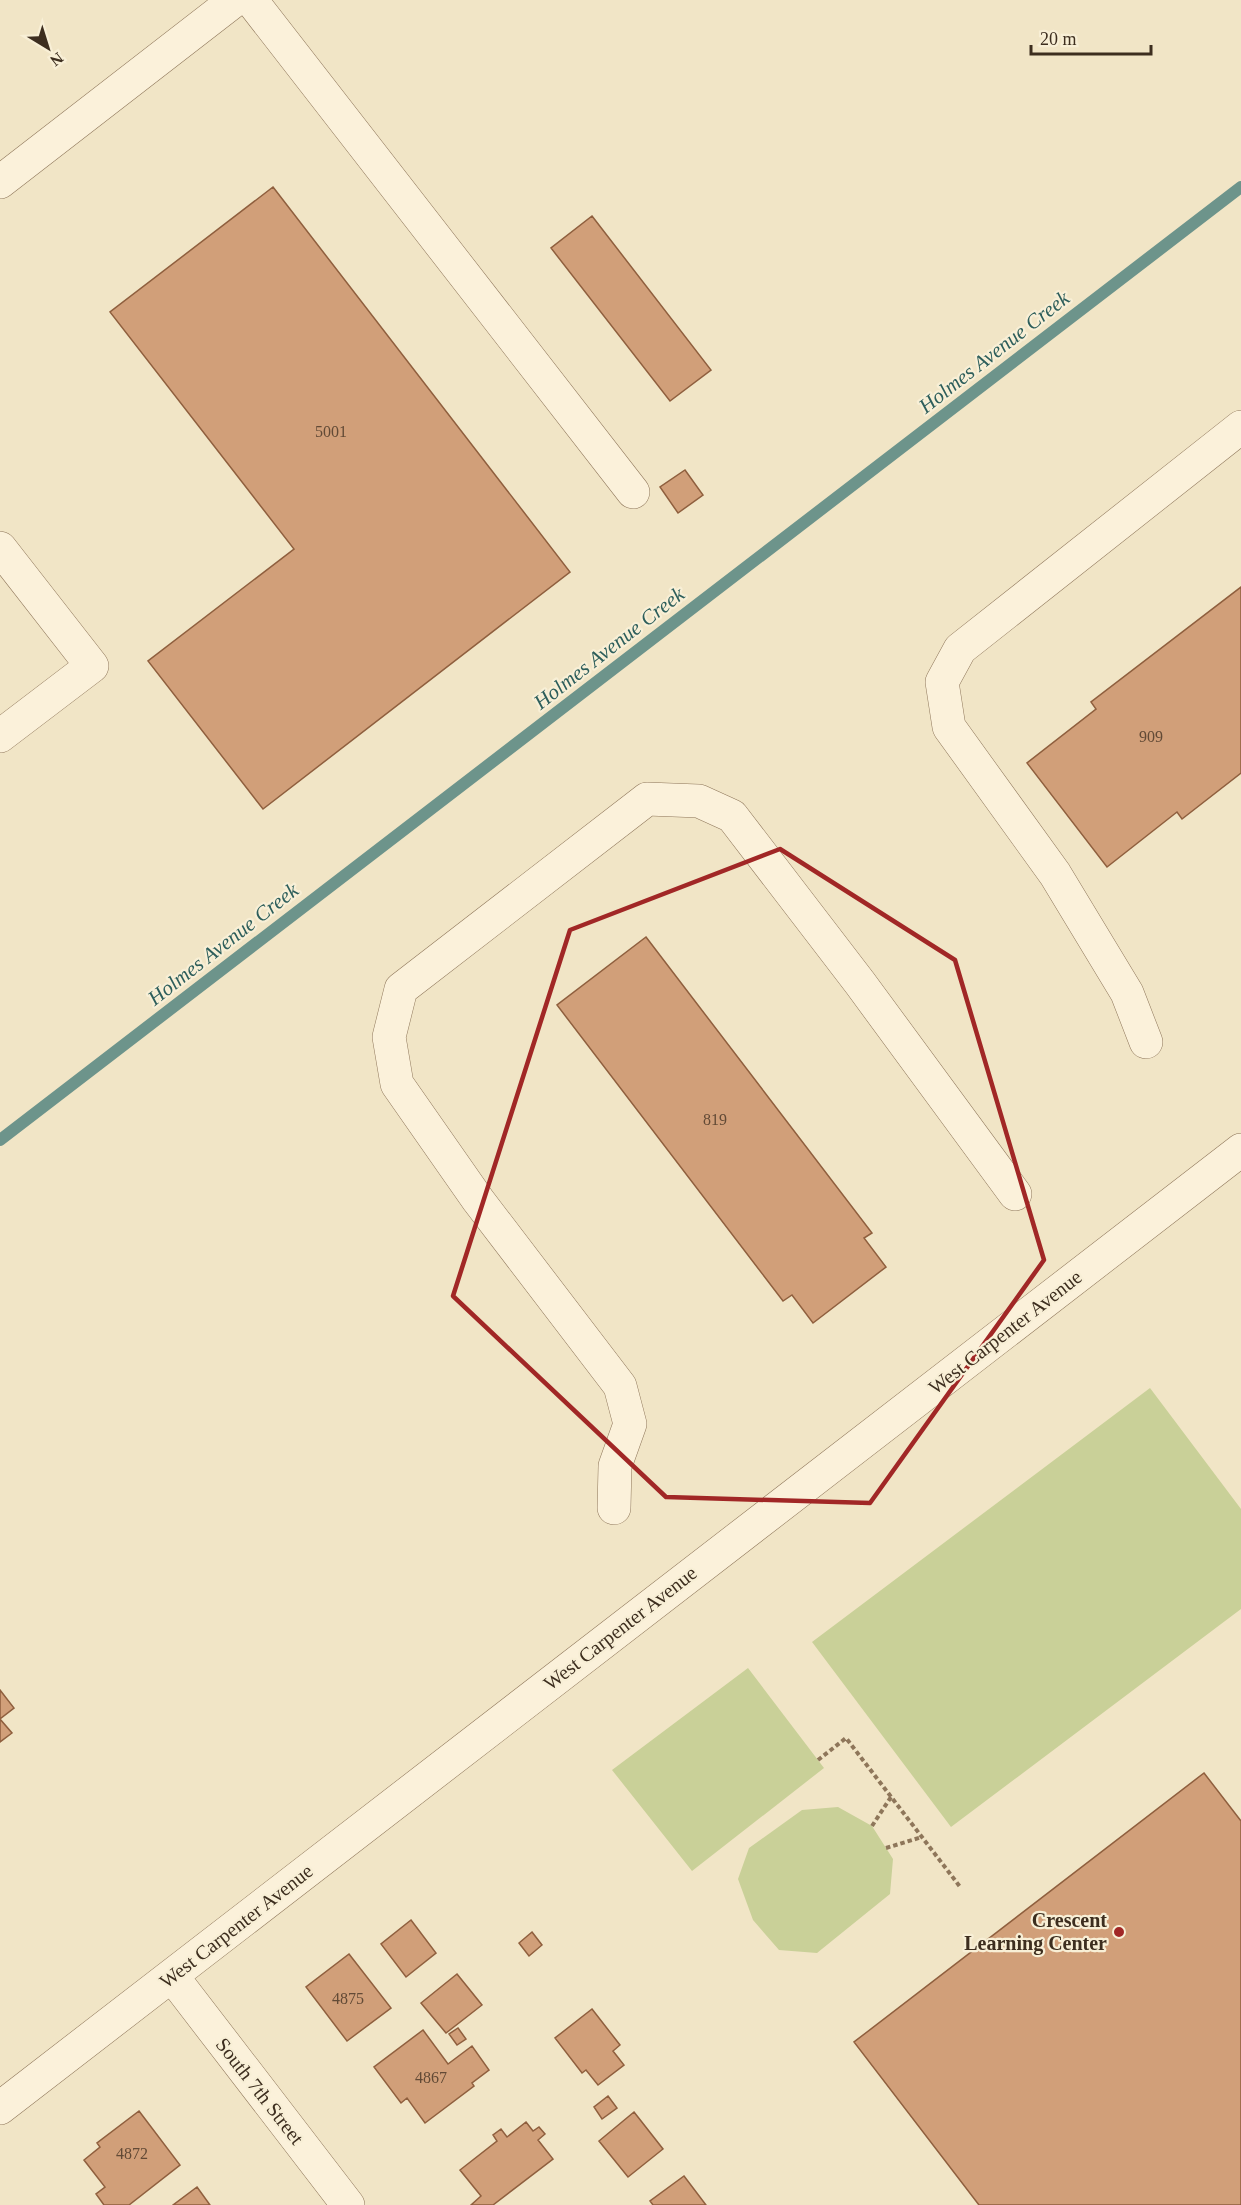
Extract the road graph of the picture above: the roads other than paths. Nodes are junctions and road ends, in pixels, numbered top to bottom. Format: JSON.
{"nodes":[{"id":1,"x":235,"y":0,"type":"edge"},
{"id":2,"x":251,"y":0,"type":"edge"},
{"id":3,"x":0,"y":182,"type":"edge"},
{"id":4,"x":1241,"y":427,"type":"edge"},
{"id":5,"x":633,"y":492,"type":"dead end"},
{"id":6,"x":0,"y":548,"type":"edge"},
{"id":7,"x":0,"y":736,"type":"edge"},
{"id":8,"x":1146,"y":1042,"type":"dead end"},
{"id":9,"x":1241,"y":1150,"type":"edge"},
{"id":10,"x":1015,"y":1194,"type":"dead end"},
{"id":11,"x":614,"y":1508,"type":"dead end"},
{"id":12,"x":172,"y":1977,"type":"junction"},
{"id":13,"x":0,"y":2108,"type":"edge"},
{"id":14,"x":348,"y":2205,"type":"edge"}],
"edges":[{"from":1,"to":3,"type":"street"},
{"from":2,"to":5,"type":"street"},
{"from":4,"to":8,"type":"street"},
{"from":6,"to":7,"type":"street"},
{"from":9,"to":12,"type":"street","name":"West Carpenter Avenue"},
{"from":10,"to":11,"type":"street"},
{"from":12,"to":13,"type":"street","name":"West Carpenter Avenue"},
{"from":12,"to":14,"type":"street","name":"South 7th Street"}]}
